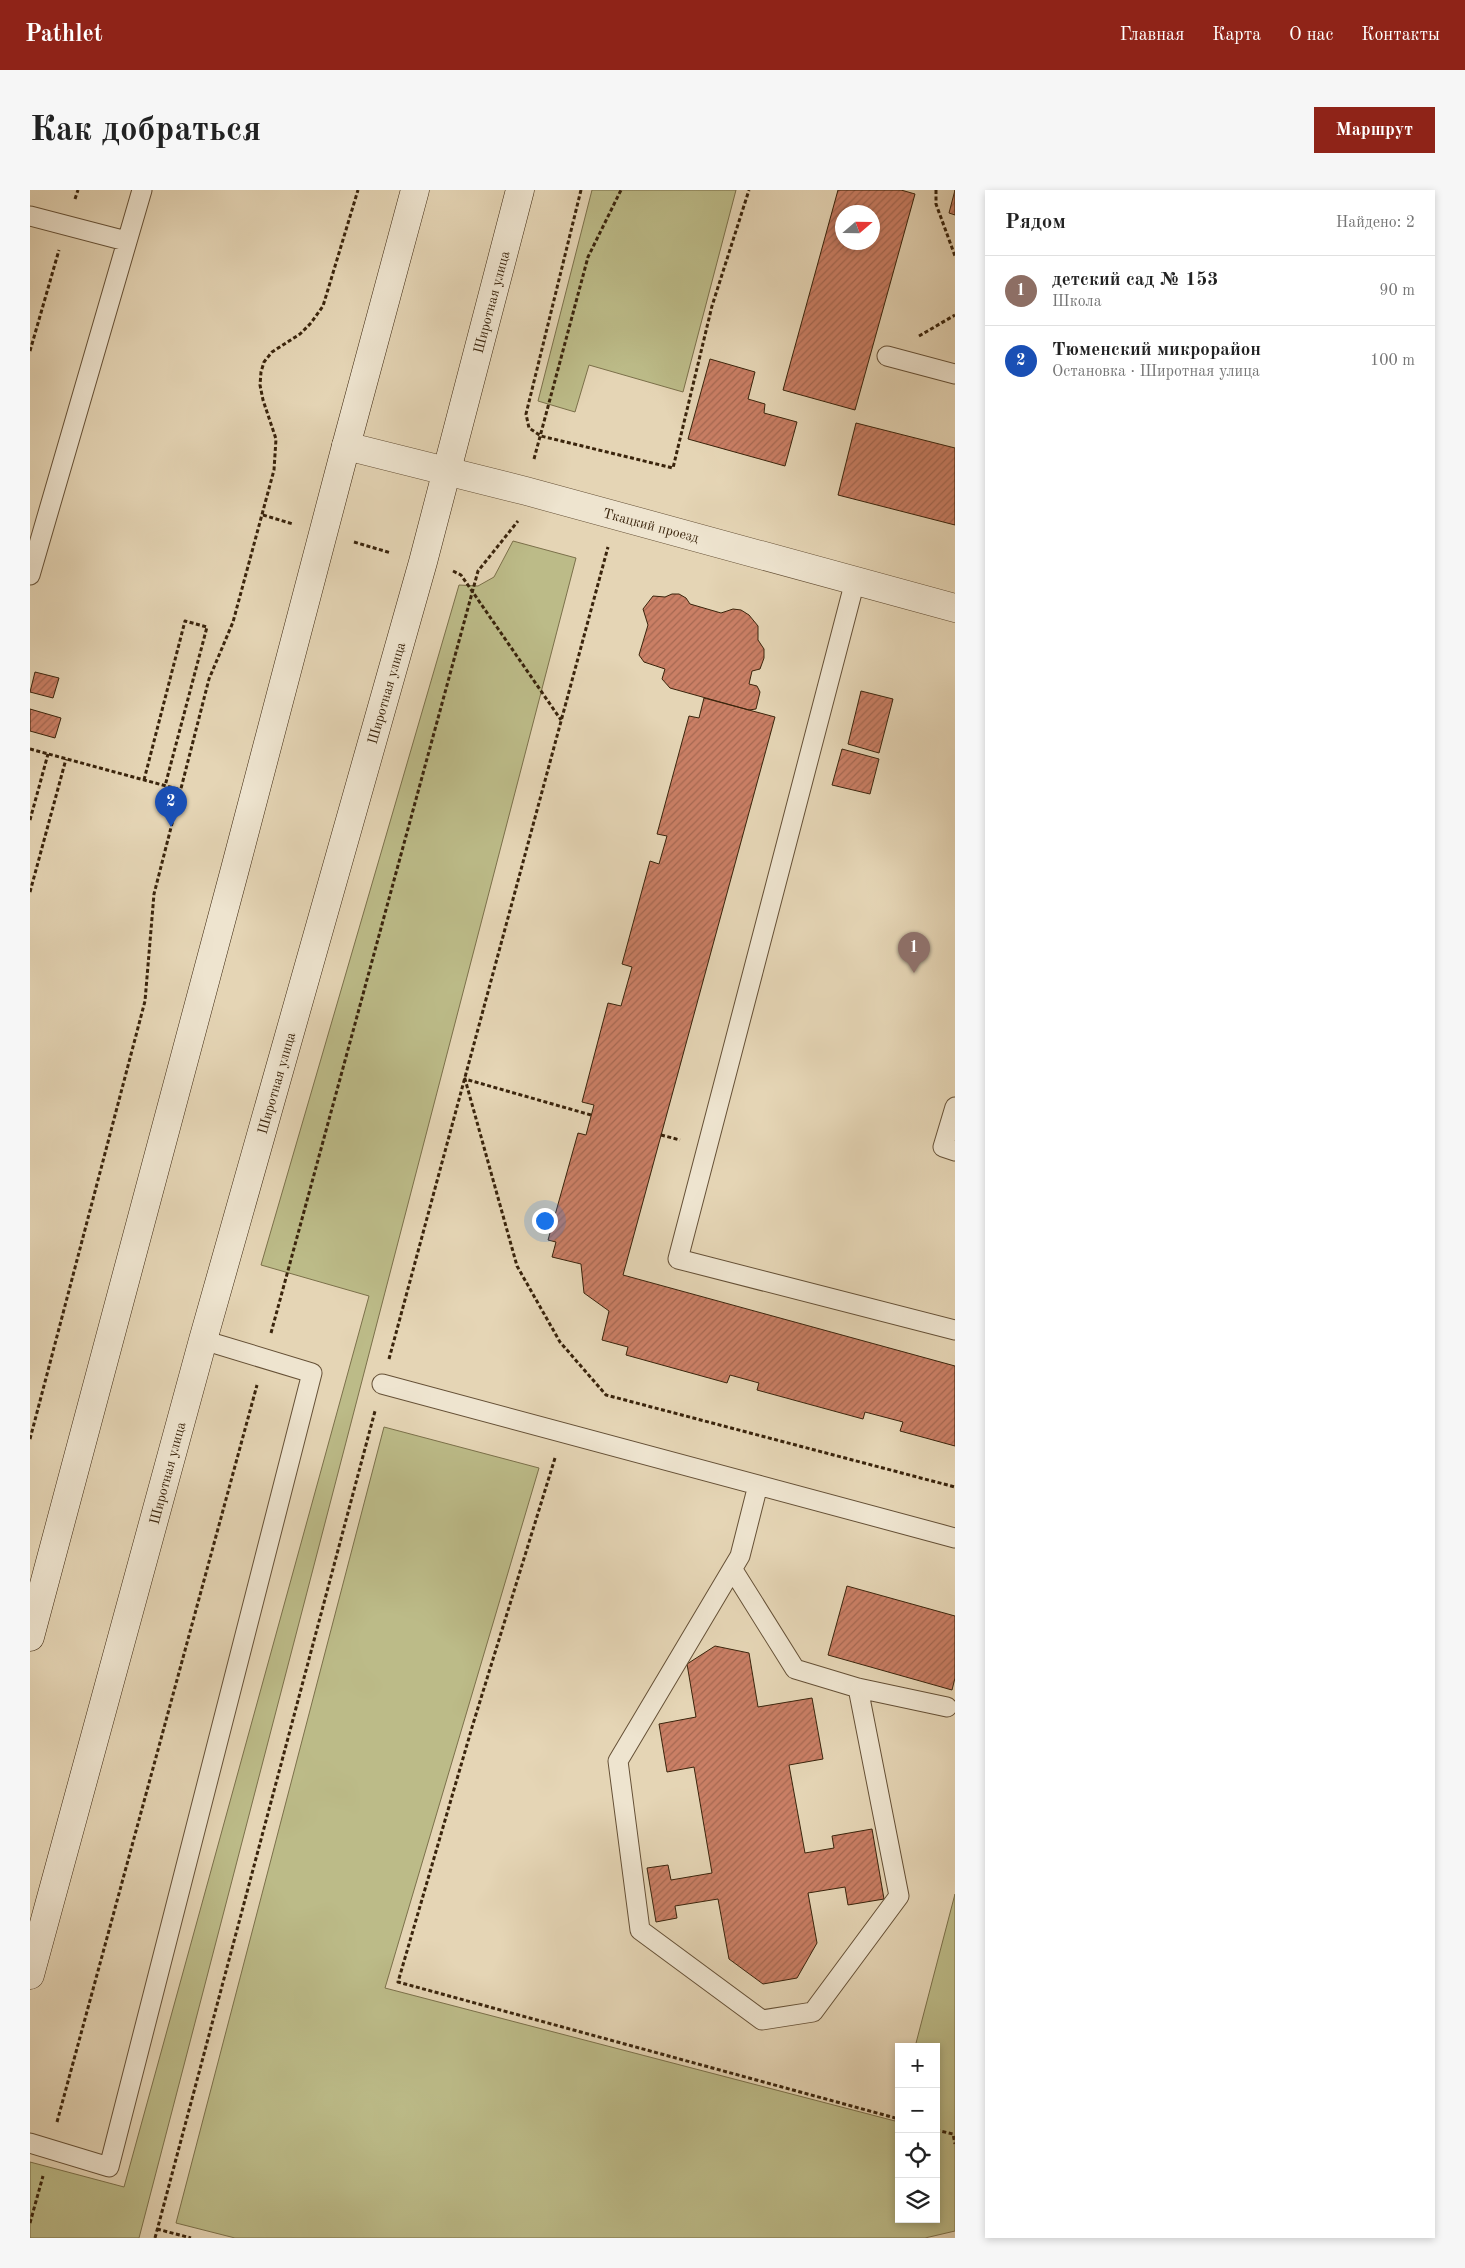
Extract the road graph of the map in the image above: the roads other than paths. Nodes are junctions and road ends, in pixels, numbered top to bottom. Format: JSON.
{"nodes":[{"id":1,"x":142,"y":190,"type":"edge"},
{"id":2,"x":415,"y":190,"type":"edge"},
{"id":3,"x":520,"y":190,"type":"edge"},
{"id":4,"x":30,"y":216,"type":"edge"},
{"id":5,"x":126,"y":242,"type":"junction"},
{"id":6,"x":887,"y":356,"type":"dead end"},
{"id":7,"x":955,"y":374,"type":"edge"},
{"id":8,"x":346,"y":446,"type":"junction"},
{"id":9,"x":446,"y":471,"type":"junction"},
{"id":10,"x":30,"y":575,"type":"edge"},
{"id":11,"x":854,"y":581,"type":"junction"},
{"id":12,"x":955,"y":608,"type":"edge"},
{"id":13,"x":955,"y":1107,"type":"edge"},
{"id":14,"x":955,"y":1151,"type":"edge"},
{"id":15,"x":955,"y":1330,"type":"edge"},
{"id":16,"x":203,"y":1340,"type":"junction"},
{"id":17,"x":382,"y":1384,"type":"road end"},
{"id":18,"x":758,"y":1485,"type":"junction"},
{"id":19,"x":955,"y":1538,"type":"edge"},
{"id":20,"x":732,"y":1570,"type":"junction"},
{"id":21,"x":30,"y":1637,"type":"edge"},
{"id":22,"x":858,"y":1688,"type":"junction"},
{"id":23,"x":947,"y":1707,"type":"dead end"},
{"id":24,"x":30,"y":1975,"type":"edge"},
{"id":25,"x":30,"y":2143,"type":"edge"}],
"edges":[{"from":1,"to":5,"type":"lane"},
{"from":2,"to":8,"type":"main road"},
{"from":3,"to":9,"type":"main road","name":"Широтная улица"},
{"from":4,"to":5,"type":"lane"},
{"from":5,"to":10,"type":"lane"},
{"from":6,"to":7,"type":"lane"},
{"from":8,"to":9,"type":"main road","name":"Ткацкий проезд"},
{"from":8,"to":21,"type":"main road"},
{"from":9,"to":11,"type":"main road","name":"Ткацкий проезд"},
{"from":9,"to":16,"type":"main road","name":"Широтная улица"},
{"from":11,"to":12,"type":"main road","name":"Ткацкий проезд"},
{"from":11,"to":15,"type":"lane"},
{"from":13,"to":14,"type":"lane"},
{"from":16,"to":24,"type":"main road","name":"Широтная улица"},
{"from":16,"to":25,"type":"lane"},
{"from":17,"to":18,"type":"lane"},
{"from":18,"to":19,"type":"lane"},
{"from":18,"to":20,"type":"lane"},
{"from":20,"to":22,"type":"lane"},
{"from":20,"to":22,"type":"lane"},
{"from":22,"to":23,"type":"lane"}]}
